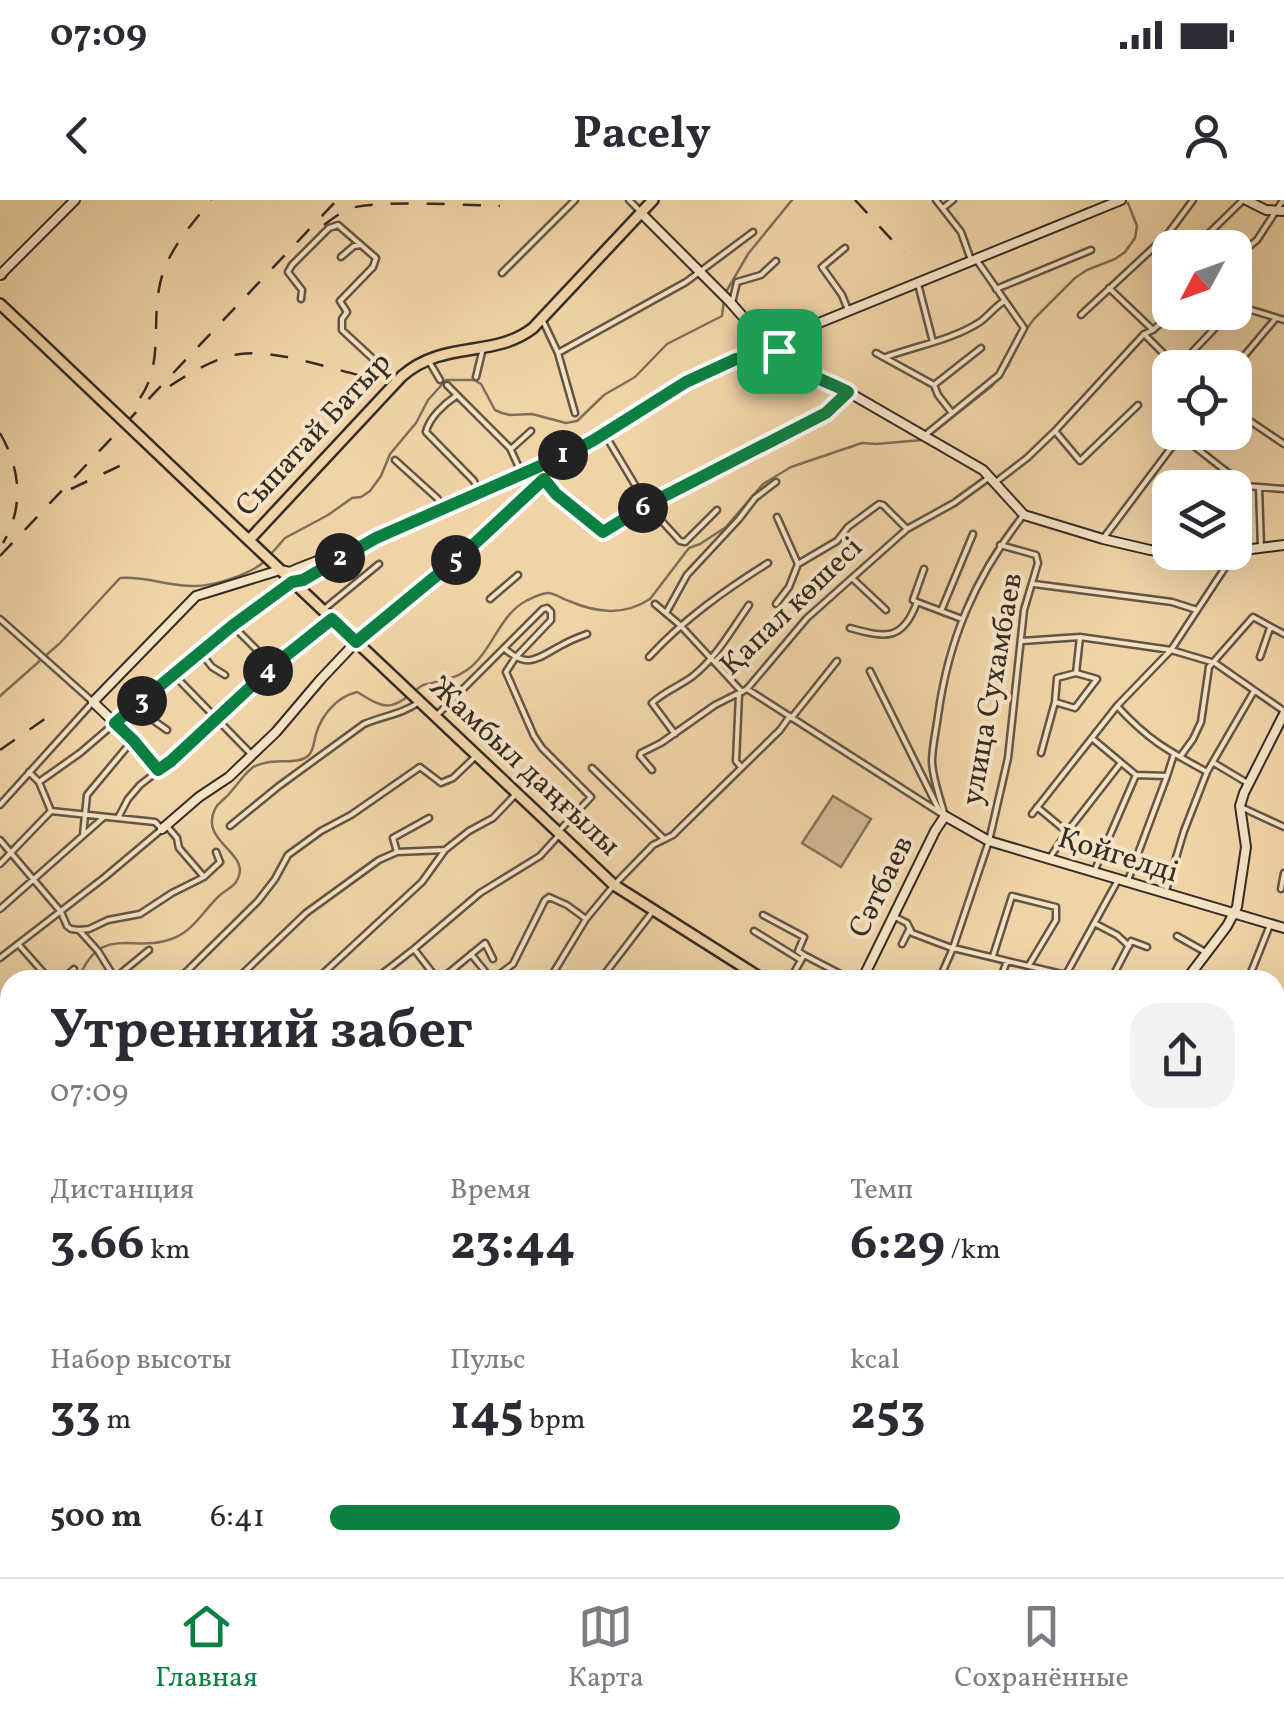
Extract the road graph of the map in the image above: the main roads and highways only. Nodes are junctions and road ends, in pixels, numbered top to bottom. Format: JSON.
{"nodes":[{"id":1,"x":76,"y":200,"type":"edge"},
{"id":2,"x":653,"y":200,"type":"edge"},
{"id":3,"x":1120,"y":200,"type":"edge"},
{"id":4,"x":1245,"y":200,"type":"edge"},
{"id":5,"x":1280,"y":211,"type":"edge"},
{"id":6,"x":642,"y":213,"type":"junction"},
{"id":7,"x":0,"y":274,"type":"edge"},
{"id":8,"x":0,"y":304,"type":"edge"},
{"id":9,"x":786,"y":336,"type":"junction"},
{"id":10,"x":765,"y":348,"type":"junction"},
{"id":11,"x":779,"y":348,"type":"junction"},
{"id":12,"x":736,"y":359,"type":"junction"},
{"id":13,"x":795,"y":366,"type":"junction"},
{"id":14,"x":572,"y":452,"type":"junction"},
{"id":15,"x":376,"y":538,"type":"junction"},
{"id":16,"x":249,"y":540,"type":"junction"},
{"id":17,"x":1284,"y":545,"type":"edge"},
{"id":18,"x":1252,"y":548,"type":"edge"},
{"id":19,"x":1152,"y":550,"type":"edge"},
{"id":20,"x":272,"y":563,"type":"junction"},
{"id":21,"x":299,"y":568,"type":"junction"},
{"id":22,"x":260,"y":576,"type":"junction"},
{"id":23,"x":292,"y":582,"type":"junction"},
{"id":24,"x":276,"y":591,"type":"junction"},
{"id":25,"x":356,"y":642,"type":"junction"},
{"id":26,"x":1284,"y":712,"type":"edge"},
{"id":27,"x":942,"y":813,"type":"joint"},
{"id":28,"x":164,"y":827,"type":"road end"},
{"id":29,"x":1234,"y":914,"type":"junction"},
{"id":30,"x":1284,"y":928,"type":"edge"},
{"id":31,"x":748,"y":970,"type":"edge"},
{"id":32,"x":867,"y":970,"type":"edge"},
{"id":33,"x":1194,"y":970,"type":"edge"}],
"edges":[{"from":1,"to":7,"type":"main road"},
{"from":2,"to":6,"type":"main road","name":"Сыпатай Батыр"},
{"from":3,"to":9,"type":"main road"},
{"from":4,"to":5,"type":"main road"},
{"from":6,"to":10,"type":"main road"},
{"from":6,"to":16,"type":"main road","name":"Сыпатай Батыр"},
{"from":8,"to":16,"type":"main road","name":"Жамбыл даңғылы","bridge":true},
{"from":9,"to":10,"type":"main road"},
{"from":9,"to":11,"type":"main road"},
{"from":10,"to":11,"type":"main road"},
{"from":10,"to":11,"type":"main road"},
{"from":10,"to":12,"type":"main road"},
{"from":10,"to":12,"type":"main road"},
{"from":10,"to":13,"type":"main road"},
{"from":11,"to":13,"type":"main road"},
{"from":12,"to":14,"type":"main road"},
{"from":13,"to":19,"type":"main road"},
{"from":14,"to":15,"type":"main road"},
{"from":14,"to":25,"type":"main road"},
{"from":15,"to":21,"type":"main road"},
{"from":15,"to":23,"type":"main road"},
{"from":16,"to":20,"type":"main road","name":"Жамбыл даңғылы"},
{"from":17,"to":18,"type":"main road"},
{"from":20,"to":21,"type":"main road"},
{"from":20,"to":22,"type":"main road"},
{"from":20,"to":23,"type":"main road","name":"Жамбыл даңғылы"},
{"from":21,"to":23,"type":"main road"},
{"from":22,"to":24,"type":"main road"},
{"from":22,"to":24,"type":"main road"},
{"from":23,"to":24,"type":"main road"},
{"from":23,"to":25,"type":"main road","name":"Жамбыл даңғылы"},
{"from":25,"to":28,"type":"main road"},
{"from":25,"to":31,"type":"main road","name":"Жамбыл даңғылы"},
{"from":26,"to":29,"type":"main road"},
{"from":27,"to":29,"type":"main road","name":"Қойгелді"},
{"from":27,"to":32,"type":"main road","name":"Сәтбаев"},
{"from":29,"to":30,"type":"main road","name":"Қойгелді"},
{"from":29,"to":33,"type":"main road"}]}
